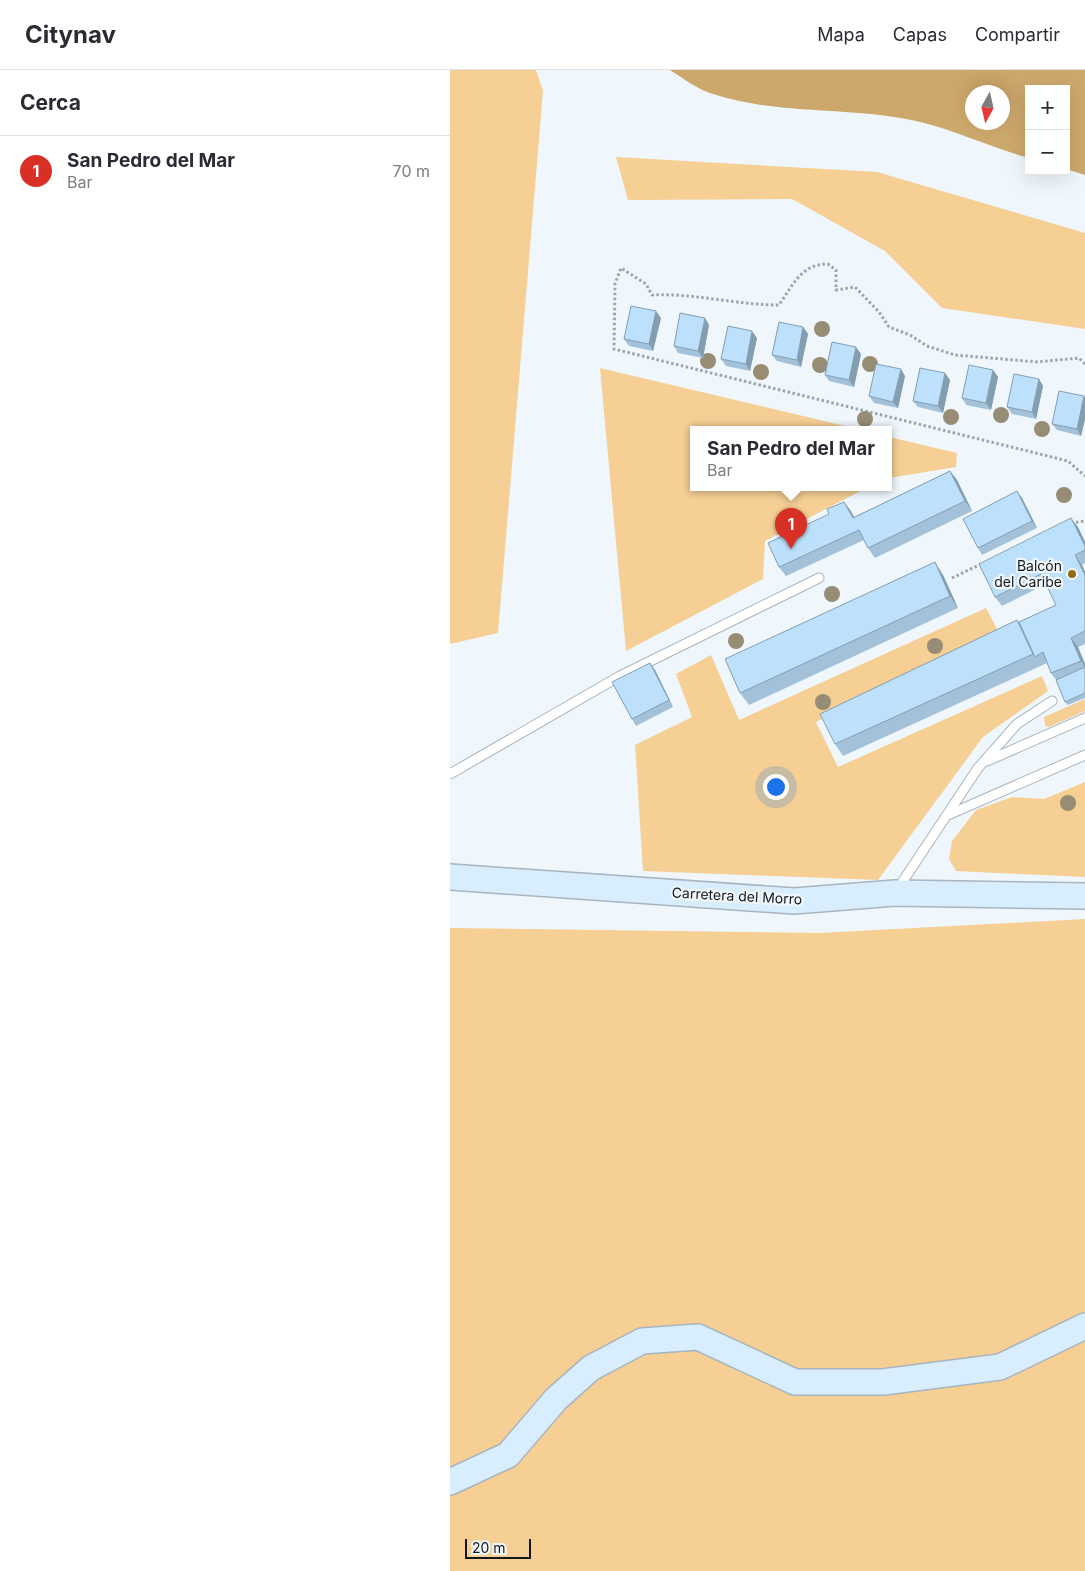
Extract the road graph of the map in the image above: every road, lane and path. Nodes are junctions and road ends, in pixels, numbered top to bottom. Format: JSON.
{"nodes":[{"id":1,"x":1085,"y":364,"type":"edge"},
{"id":2,"x":1085,"y":476,"type":"edge"},
{"id":3,"x":1085,"y":521,"type":"edge"},
{"id":4,"x":1065,"y":525,"type":"edge"},
{"id":5,"x":986,"y":562,"type":"edge"},
{"id":6,"x":819,"y":578,"type":"dead end"},
{"id":7,"x":952,"y":578,"type":"dead end"},
{"id":8,"x":1052,"y":701,"type":"dead end"},
{"id":9,"x":1085,"y":718,"type":"edge"},
{"id":10,"x":1085,"y":755,"type":"edge"},
{"id":11,"x":984,"y":762,"type":"junction"},
{"id":12,"x":450,"y":774,"type":"edge"},
{"id":13,"x":947,"y":815,"type":"junction"},
{"id":14,"x":450,"y":878,"type":"edge"},
{"id":15,"x":895,"y":893,"type":"junction"},
{"id":16,"x":1085,"y":896,"type":"edge"},
{"id":17,"x":1085,"y":1326,"type":"edge"},
{"id":18,"x":450,"y":1482,"type":"edge"}],
"edges":[{"from":1,"to":2,"type":"path"},
{"from":3,"to":4,"type":"path"},
{"from":5,"to":7,"type":"path"},
{"from":6,"to":12,"type":"lane"},
{"from":8,"to":11,"type":"lane"},
{"from":9,"to":11,"type":"lane"},
{"from":10,"to":13,"type":"lane"},
{"from":11,"to":13,"type":"lane"},
{"from":13,"to":15,"type":"lane"},
{"from":14,"to":15,"type":"main road","name":"Carretera del Morro"},
{"from":15,"to":16,"type":"main road","name":"Carretera del Morro"},
{"from":17,"to":18,"type":"main road"}]}
